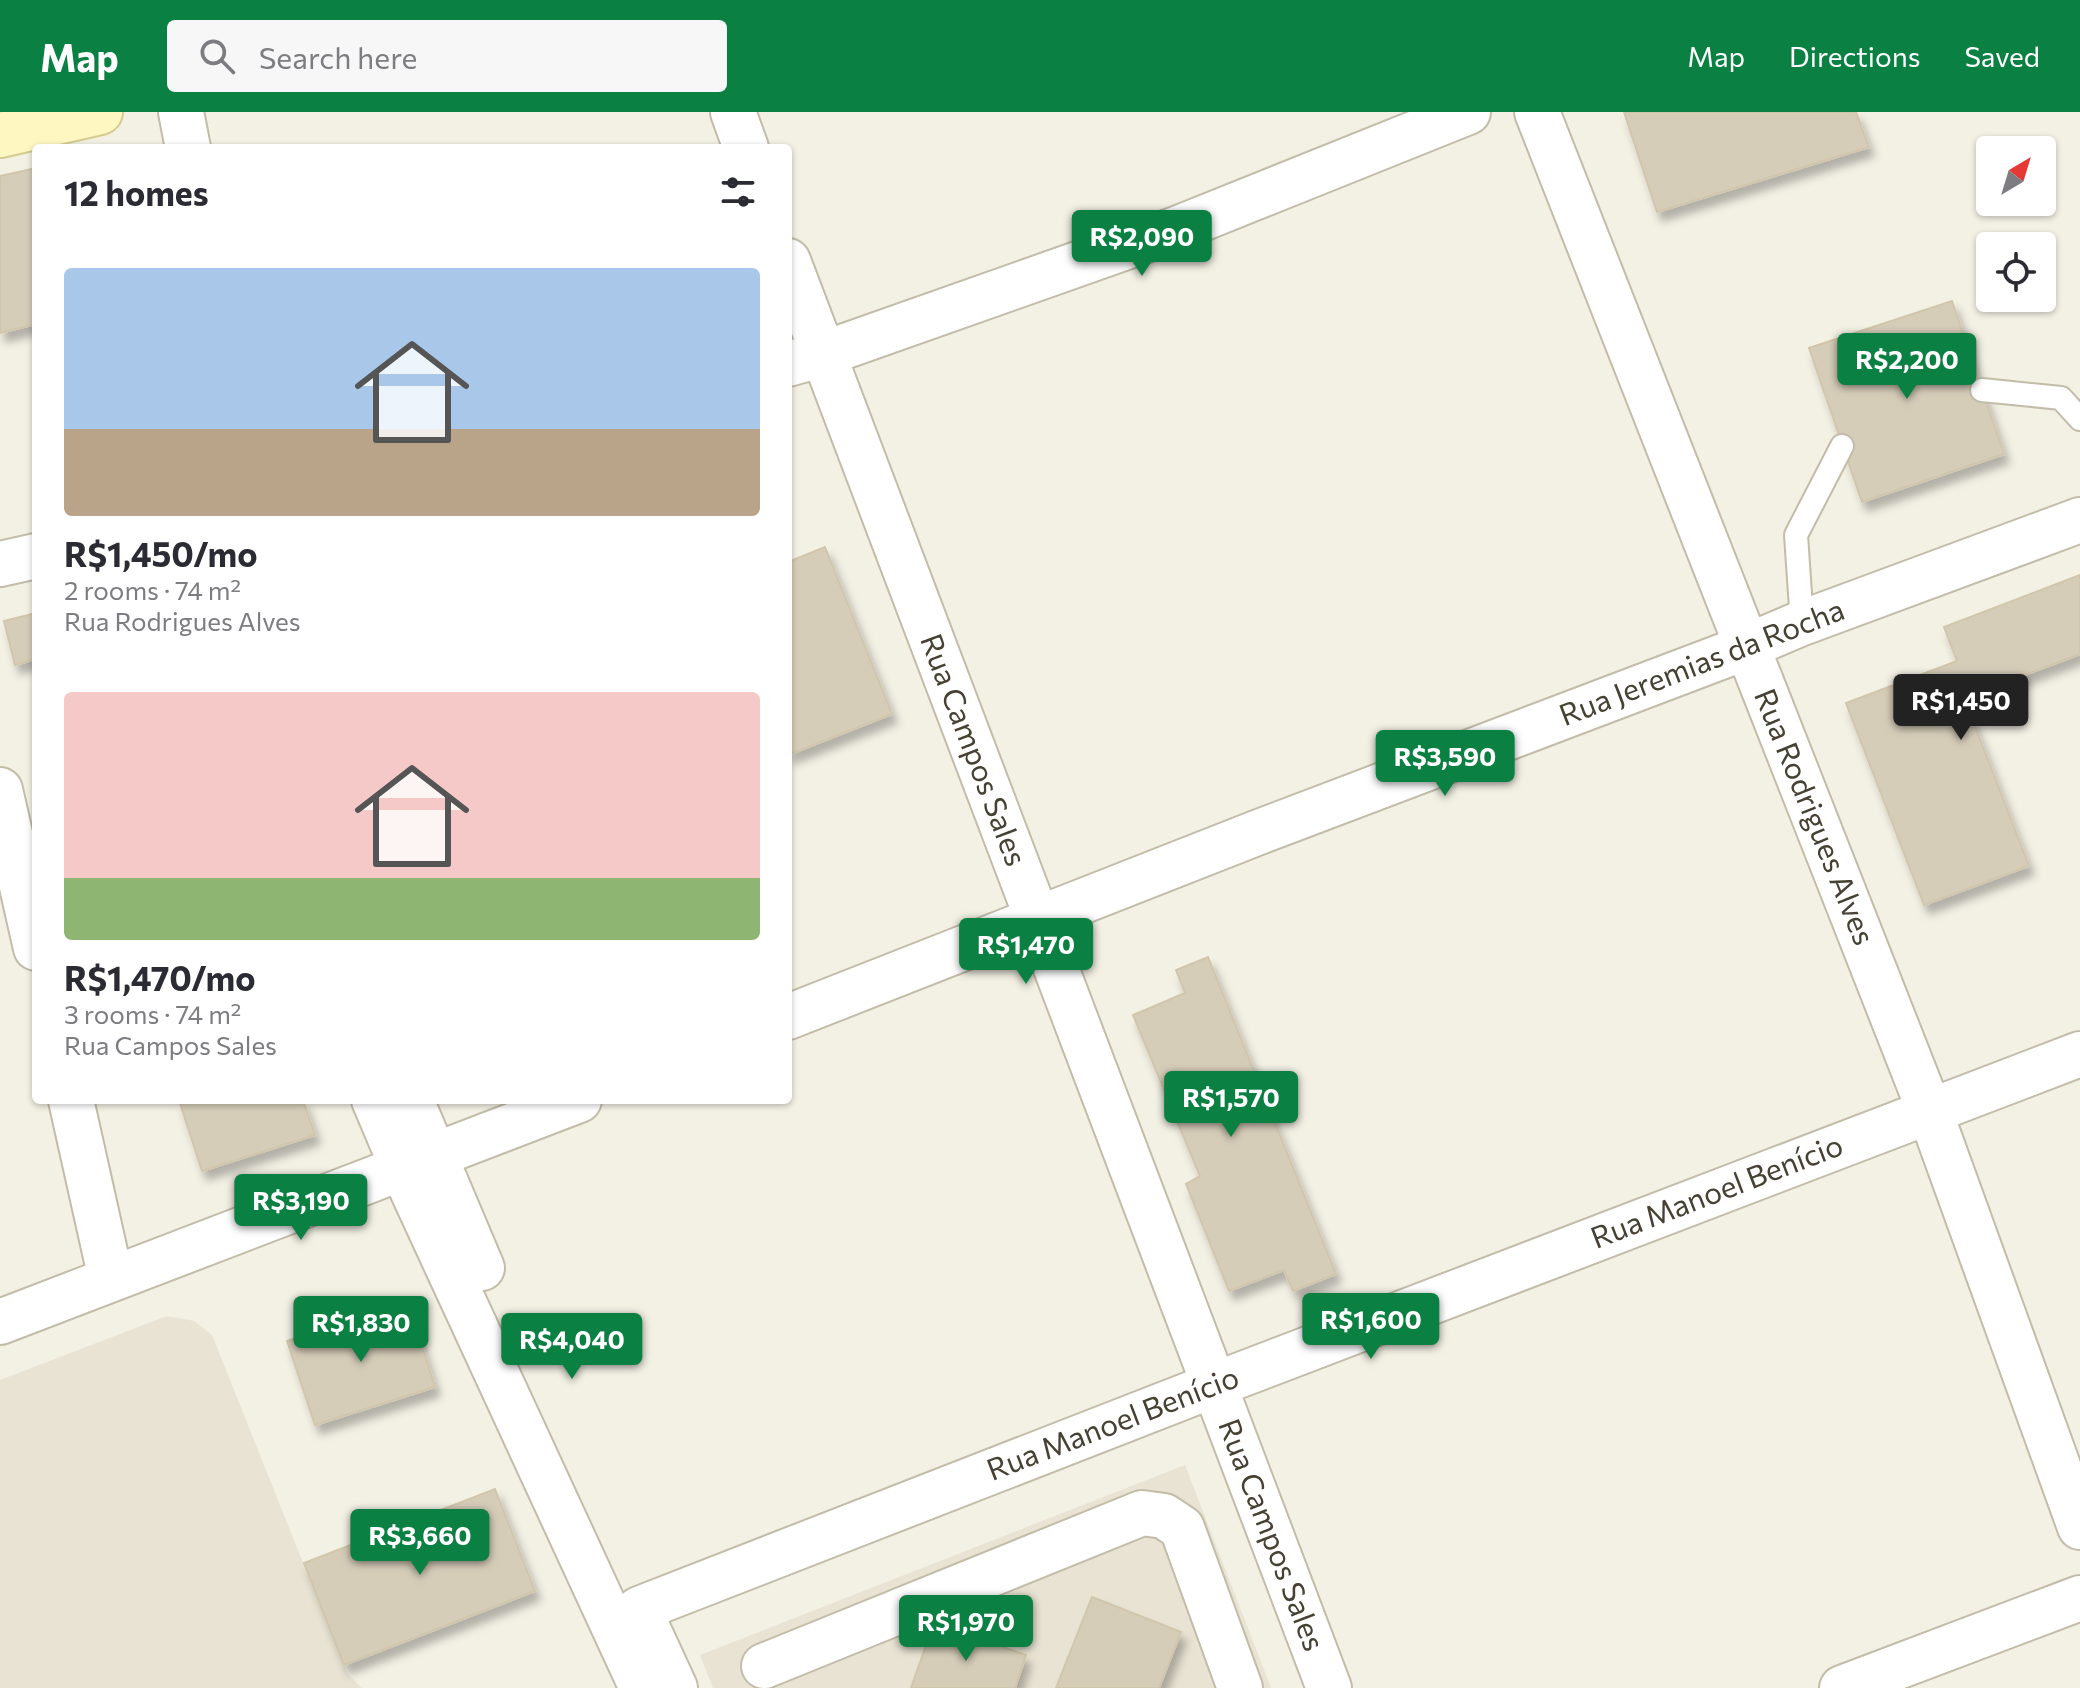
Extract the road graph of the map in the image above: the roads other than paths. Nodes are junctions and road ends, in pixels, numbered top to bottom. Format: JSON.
{"nodes":[{"id":1,"x":100,"y":112,"type":"edge"},
{"id":2,"x":181,"y":112,"type":"edge"},
{"id":3,"x":208,"y":112,"type":"edge"},
{"id":4,"x":733,"y":112,"type":"edge"},
{"id":5,"x":1468,"y":112,"type":"edge"},
{"id":6,"x":1537,"y":112,"type":"edge"},
{"id":7,"x":0,"y":135,"type":"edge"},
{"id":8,"x":187,"y":144,"type":"edge"},
{"id":9,"x":213,"y":144,"type":"edge"},
{"id":10,"x":745,"y":144,"type":"edge"},
{"id":11,"x":792,"y":284,"type":"edge"},
{"id":12,"x":805,"y":359,"type":"edge"},
{"id":13,"x":1982,"y":390,"type":"dead end"},
{"id":14,"x":2080,"y":419,"type":"edge"},
{"id":15,"x":1842,"y":446,"type":"dead end"},
{"id":16,"x":2080,"y":520,"type":"edge"},
{"id":17,"x":32,"y":557,"type":"edge"},
{"id":18,"x":0,"y":564,"type":"edge"},
{"id":19,"x":1802,"y":623,"type":"junction"},
{"id":20,"x":1746,"y":647,"type":"junction"},
{"id":21,"x":0,"y":790,"type":"edge"},
{"id":22,"x":1037,"y":919,"type":"junction"},
{"id":23,"x":32,"y":930,"type":"edge"},
{"id":24,"x":792,"y":1015,"type":"edge"},
{"id":25,"x":2080,"y":1054,"type":"edge"},
{"id":26,"x":72,"y":1104,"type":"edge"},
{"id":27,"x":377,"y":1104,"type":"edge"},
{"id":28,"x":412,"y":1104,"type":"edge"},
{"id":29,"x":569,"y":1104,"type":"edge"},
{"id":30,"x":1930,"y":1112,"type":"junction"},
{"id":31,"x":419,"y":1161,"type":"junction"},
{"id":32,"x":111,"y":1279,"type":"junction"},
{"id":33,"x":0,"y":1322,"type":"edge"},
{"id":34,"x":1214,"y":1385,"type":"junction"},
{"id":35,"x":2080,"y":1527,"type":"edge"},
{"id":36,"x":2080,"y":1598,"type":"edge"},
{"id":37,"x":639,"y":1609,"type":"junction"},
{"id":38,"x":764,"y":1666,"type":"dead end"},
{"id":39,"x":642,"y":1688,"type":"edge"},
{"id":40,"x":675,"y":1688,"type":"edge"},
{"id":41,"x":1240,"y":1688,"type":"edge"},
{"id":42,"x":1329,"y":1688,"type":"edge"},
{"id":43,"x":1842,"y":1688,"type":"edge"}],
"edges":[{"from":1,"to":7,"type":"street"},
{"from":2,"to":8,"type":"street"},
{"from":3,"to":9,"type":"street"},
{"from":4,"to":10,"type":"street"},
{"from":5,"to":12,"type":"street"},
{"from":6,"to":20,"type":"street","name":"Rua Rodrigues Alves"},
{"from":11,"to":12,"type":"street","name":"Rua Campos Sales"},
{"from":12,"to":22,"type":"street","name":"Rua Campos Sales"},
{"from":13,"to":14,"type":"lane"},
{"from":15,"to":19,"type":"lane"},
{"from":16,"to":19,"type":"street","name":"Rua Jeremias da Rocha"},
{"from":17,"to":18,"type":"street"},
{"from":19,"to":20,"type":"street","name":"Rua Jeremias da Rocha"},
{"from":20,"to":22,"type":"street","name":"Rua Jeremias da Rocha"},
{"from":20,"to":30,"type":"street","name":"Rua Rodrigues Alves"},
{"from":21,"to":23,"type":"street"},
{"from":22,"to":24,"type":"street","name":"Rua Jeremias da Rocha"},
{"from":22,"to":34,"type":"street","name":"Rua Campos Sales"},
{"from":25,"to":30,"type":"street","name":"Rua Manoel Benício"},
{"from":26,"to":32,"type":"street"},
{"from":27,"to":31,"type":"street"},
{"from":28,"to":31,"type":"street"},
{"from":29,"to":31,"type":"street"},
{"from":30,"to":34,"type":"street","name":"Rua Manoel Benício"},
{"from":30,"to":35,"type":"street","name":"Rua Rodrigues Alves"},
{"from":31,"to":32,"type":"street"},
{"from":31,"to":37,"type":"street"},
{"from":31,"to":39,"type":"street"},
{"from":32,"to":33,"type":"street"},
{"from":34,"to":37,"type":"street","name":"Rua Manoel Benício"},
{"from":34,"to":42,"type":"street","name":"Rua Campos Sales"},
{"from":36,"to":43,"type":"street"},
{"from":37,"to":40,"type":"street"},
{"from":38,"to":41,"type":"street"}]}
